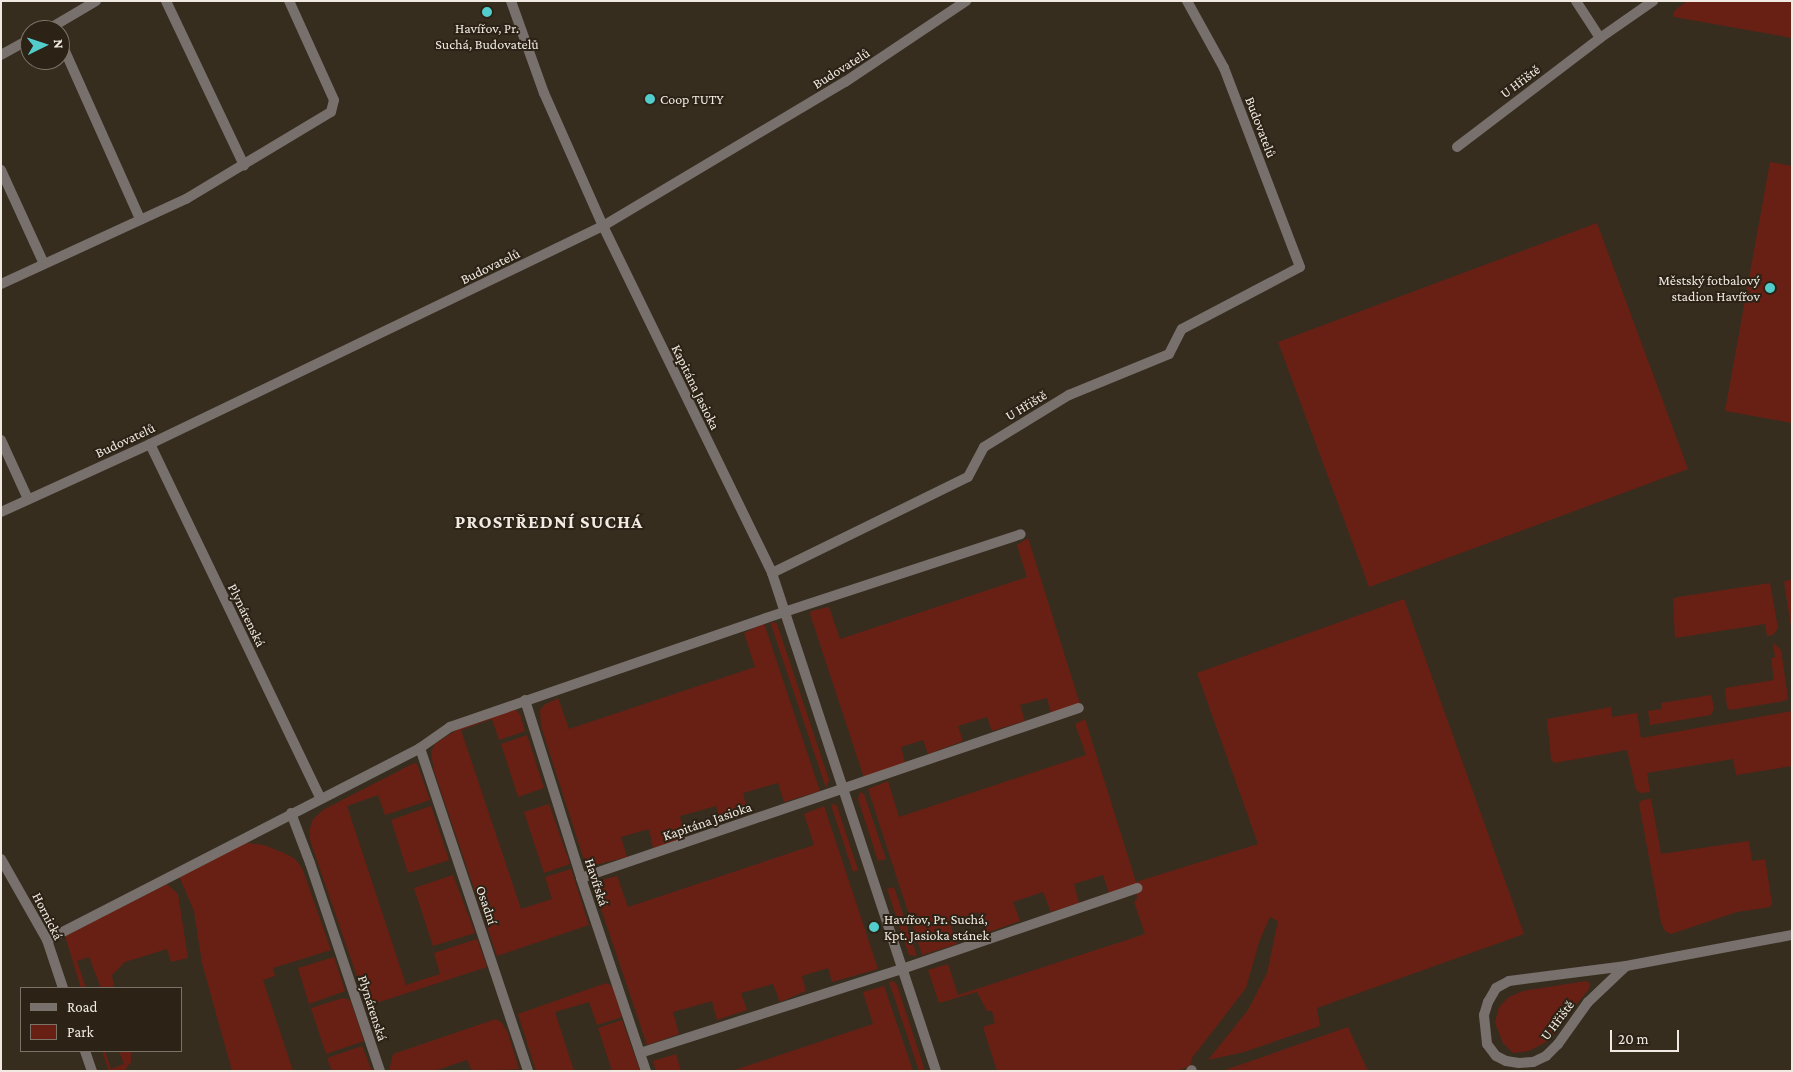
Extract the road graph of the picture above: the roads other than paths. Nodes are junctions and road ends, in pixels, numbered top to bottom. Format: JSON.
{"nodes":[{"id":1,"x":96,"y":1,"type":"edge"},
{"id":2,"x":166,"y":1,"type":"edge"},
{"id":3,"x":289,"y":1,"type":"edge"},
{"id":4,"x":511,"y":1,"type":"edge"},
{"id":5,"x":966,"y":1,"type":"edge"},
{"id":6,"x":1187,"y":1,"type":"edge"},
{"id":7,"x":1576,"y":1,"type":"edge"},
{"id":8,"x":1653,"y":1,"type":"edge"},
{"id":9,"x":66,"y":20,"type":"edge"},
{"id":10,"x":1600,"y":38,"type":"junction"},
{"id":11,"x":20,"y":45,"type":"edge"},
{"id":12,"x":1,"y":55,"type":"edge"},
{"id":13,"x":70,"y":62,"type":"edge"},
{"id":14,"x":1457,"y":147,"type":"dead end"},
{"id":15,"x":244,"y":165,"type":"junction"},
{"id":16,"x":1,"y":170,"type":"edge"},
{"id":17,"x":140,"y":219,"type":"junction"},
{"id":18,"x":603,"y":226,"type":"junction"},
{"id":19,"x":44,"y":264,"type":"junction"},
{"id":20,"x":1300,"y":267,"type":"joint"},
{"id":21,"x":1,"y":284,"type":"edge"},
{"id":22,"x":1,"y":440,"type":"edge"},
{"id":23,"x":150,"y":444,"type":"junction"},
{"id":24,"x":28,"y":500,"type":"junction"},
{"id":25,"x":1,"y":512,"type":"edge"},
{"id":26,"x":1021,"y":534,"type":"dead end"},
{"id":27,"x":772,"y":573,"type":"junction"},
{"id":28,"x":784,"y":612,"type":"junction"},
{"id":29,"x":525,"y":700,"type":"junction"},
{"id":30,"x":1079,"y":708,"type":"dead end"},
{"id":31,"x":420,"y":748,"type":"junction"},
{"id":32,"x":843,"y":789,"type":"junction"},
{"id":33,"x":320,"y":798,"type":"junction"},
{"id":34,"x":291,"y":813,"type":"junction"},
{"id":35,"x":1,"y":859,"type":"edge"},
{"id":36,"x":580,"y":878,"type":"junction"},
{"id":37,"x":1137,"y":888,"type":"dead end"},
{"id":38,"x":1792,"y":935,"type":"edge"},
{"id":39,"x":47,"y":940,"type":"junction"},
{"id":40,"x":1626,"y":966,"type":"junction"},
{"id":41,"x":902,"y":968,"type":"junction"},
{"id":42,"x":63,"y":987,"type":"edge"},
{"id":43,"x":85,"y":1052,"type":"edge"},
{"id":44,"x":640,"y":1052,"type":"junction"},
{"id":45,"x":92,"y":1071,"type":"edge"},
{"id":46,"x":380,"y":1071,"type":"edge"},
{"id":47,"x":528,"y":1071,"type":"edge"},
{"id":48,"x":646,"y":1071,"type":"edge"},
{"id":49,"x":936,"y":1071,"type":"edge"}],
"edges":[{"from":1,"to":9,"type":"street"},
{"from":2,"to":15,"type":"street"},
{"from":3,"to":15,"type":"street"},
{"from":4,"to":18,"type":"street","name":"Kapitána Jasioka"},
{"from":5,"to":18,"type":"street","name":"Budovatelů"},
{"from":6,"to":20,"type":"street","name":"Budovatelů"},
{"from":7,"to":10,"type":"street"},
{"from":8,"to":10,"type":"street","name":"U Hřiště"},
{"from":10,"to":14,"type":"street","name":"U Hřiště"},
{"from":11,"to":12,"type":"street"},
{"from":13,"to":17,"type":"street"},
{"from":15,"to":17,"type":"street"},
{"from":16,"to":19,"type":"street"},
{"from":17,"to":19,"type":"street"},
{"from":18,"to":23,"type":"street","name":"Budovatelů"},
{"from":18,"to":27,"type":"street","name":"Kapitána Jasioka"},
{"from":19,"to":21,"type":"street"},
{"from":20,"to":27,"type":"street","name":"U Hřiště"},
{"from":22,"to":24,"type":"street"},
{"from":23,"to":24,"type":"street","name":"Budovatelů"},
{"from":23,"to":33,"type":"street","name":"Plynárenská"},
{"from":24,"to":25,"type":"street","name":"Budovatelů"},
{"from":26,"to":28,"type":"street"},
{"from":27,"to":28,"type":"street","name":"Kapitána Jasioka"},
{"from":28,"to":29,"type":"street"},
{"from":28,"to":32,"type":"street","name":"Kapitána Jasioka"},
{"from":29,"to":31,"type":"street"},
{"from":29,"to":36,"type":"street","name":"Havířská"},
{"from":30,"to":32,"type":"street","name":"Kapitána Jasioka"},
{"from":31,"to":33,"type":"street"},
{"from":31,"to":47,"type":"street","name":"Osadní"},
{"from":32,"to":36,"type":"street","name":"Kapitána Jasioka"},
{"from":32,"to":41,"type":"street","name":"Kapitána Jasioka"},
{"from":33,"to":34,"type":"street"},
{"from":34,"to":39,"type":"street"},
{"from":34,"to":46,"type":"street","name":"Plynárenská"},
{"from":35,"to":39,"type":"street","name":"Hornická"},
{"from":36,"to":44,"type":"street","name":"Havířská"},
{"from":37,"to":41,"type":"street"},
{"from":38,"to":40,"type":"street","name":"U Hřiště"},
{"from":39,"to":42,"type":"street","name":"Hornická"},
{"from":40,"to":40,"type":"street","name":"U Hřiště"},
{"from":41,"to":44,"type":"street"},
{"from":41,"to":49,"type":"street","name":"Kapitána Jasioka"},
{"from":43,"to":45,"type":"street"},
{"from":44,"to":48,"type":"street","name":"Havířská"}]}
